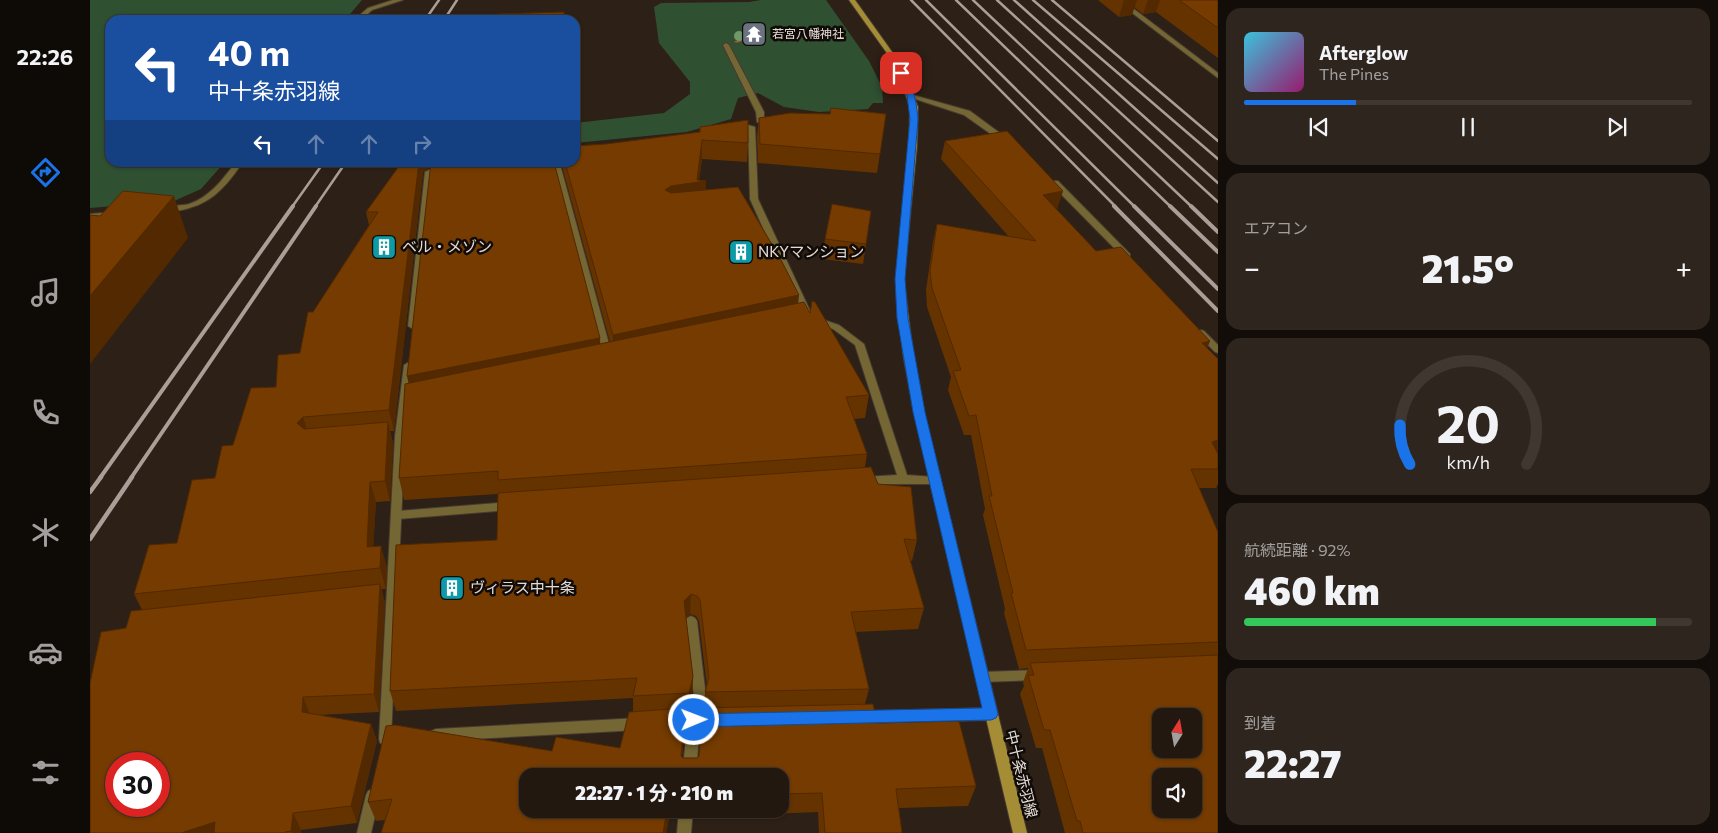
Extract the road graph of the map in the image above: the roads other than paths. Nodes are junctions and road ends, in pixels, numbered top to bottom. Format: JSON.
{"nodes":[{"id":1,"x":400,"y":0,"type":"edge"},
{"id":2,"x":852,"y":0,"type":"edge"},
{"id":3,"x":1118,"y":0,"type":"edge"},
{"id":4,"x":363,"y":15,"type":"edge"},
{"id":5,"x":752,"y":35,"type":"dead end"},
{"id":6,"x":736,"y":42,"type":"dead end"},
{"id":7,"x":726,"y":45,"type":"dead end"},
{"id":8,"x":1214,"y":70,"type":"edge"},
{"id":9,"x":1218,"y":76,"type":"edge"},
{"id":10,"x":911,"y":96,"type":"junction"},
{"id":11,"x":761,"y":122,"type":"edge"},
{"id":12,"x":742,"y":131,"type":"edge"},
{"id":13,"x":1016,"y":149,"type":"edge"},
{"id":14,"x":236,"y":167,"type":"edge"},
{"id":15,"x":557,"y":168,"type":"edge"},
{"id":16,"x":458,"y":169,"type":"edge"},
{"id":17,"x":1046,"y":175,"type":"edge"},
{"id":18,"x":754,"y":199,"type":"junction"},
{"id":19,"x":745,"y":200,"type":"edge"},
{"id":20,"x":161,"y":210,"type":"edge"},
{"id":21,"x":127,"y":213,"type":"edge"},
{"id":22,"x":90,"y":216,"type":"edge"},
{"id":23,"x":1135,"y":265,"type":"edge"},
{"id":24,"x":1194,"y":325,"type":"edge"},
{"id":25,"x":412,"y":335,"type":"edge"},
{"id":26,"x":1218,"y":350,"type":"edge"},
{"id":27,"x":410,"y":354,"type":"edge"},
{"id":28,"x":608,"y":361,"type":"edge"},
{"id":29,"x":903,"y":479,"type":"junction"},
{"id":30,"x":853,"y":482,"type":"edge"},
{"id":31,"x":935,"y":482,"type":"junction"},
{"id":32,"x":526,"y":505,"type":"edge"},
{"id":33,"x":398,"y":515,"type":"junction"},
{"id":34,"x":692,"y":621,"type":"dead end"},
{"id":35,"x":1051,"y":674,"type":"edge"},
{"id":36,"x":982,"y":677,"type":"junction"},
{"id":37,"x":991,"y":714,"type":"junction"},
{"id":38,"x":852,"y":717,"type":"edge"},
{"id":39,"x":694,"y":720,"type":"junction"},
{"id":40,"x":724,"y":720,"type":"edge"},
{"id":41,"x":425,"y":736,"type":"edge"},
{"id":42,"x":388,"y":741,"type":"edge"},
{"id":43,"x":690,"y":768,"type":"edge"},
{"id":44,"x":375,"y":786,"type":"edge"},
{"id":45,"x":685,"y":818,"type":"edge"},
{"id":46,"x":364,"y":833,"type":"edge"},
{"id":47,"x":684,"y":833,"type":"edge"},
{"id":48,"x":1020,"y":833,"type":"edge"}],
"edges":[{"from":1,"to":4,"type":"street"},
{"from":2,"to":10,"type":"main road","name":"中十条赤羽線"},
{"from":3,"to":8,"type":"street"},
{"from":5,"to":6,"type":"street"},
{"from":7,"to":11,"type":"street"},
{"from":8,"to":9,"type":"street"},
{"from":10,"to":13,"type":"street"},
{"from":10,"to":31,"type":"main road","name":"中十条赤羽線"},
{"from":12,"to":18,"type":"street"},
{"from":14,"to":20,"type":"street"},
{"from":15,"to":28,"type":"street"},
{"from":16,"to":25,"type":"street"},
{"from":17,"to":23,"type":"street"},
{"from":18,"to":19,"type":"street"},
{"from":18,"to":29,"type":"street"},
{"from":21,"to":22,"type":"street"},
{"from":24,"to":26,"type":"street"},
{"from":27,"to":33,"type":"street"},
{"from":29,"to":30,"type":"street"},
{"from":29,"to":31,"type":"street"},
{"from":31,"to":36,"type":"main road","name":"中十条赤羽線"},
{"from":32,"to":33,"type":"street"},
{"from":33,"to":42,"type":"street"},
{"from":34,"to":39,"type":"street"},
{"from":35,"to":36,"type":"street"},
{"from":36,"to":37,"type":"main road","name":"中十条赤羽線"},
{"from":37,"to":38,"type":"street"},
{"from":37,"to":48,"type":"main road","name":"中十条赤羽線"},
{"from":39,"to":40,"type":"street"},
{"from":39,"to":41,"type":"street"},
{"from":39,"to":43,"type":"street"},
{"from":44,"to":46,"type":"street"},
{"from":45,"to":47,"type":"street"}]}
